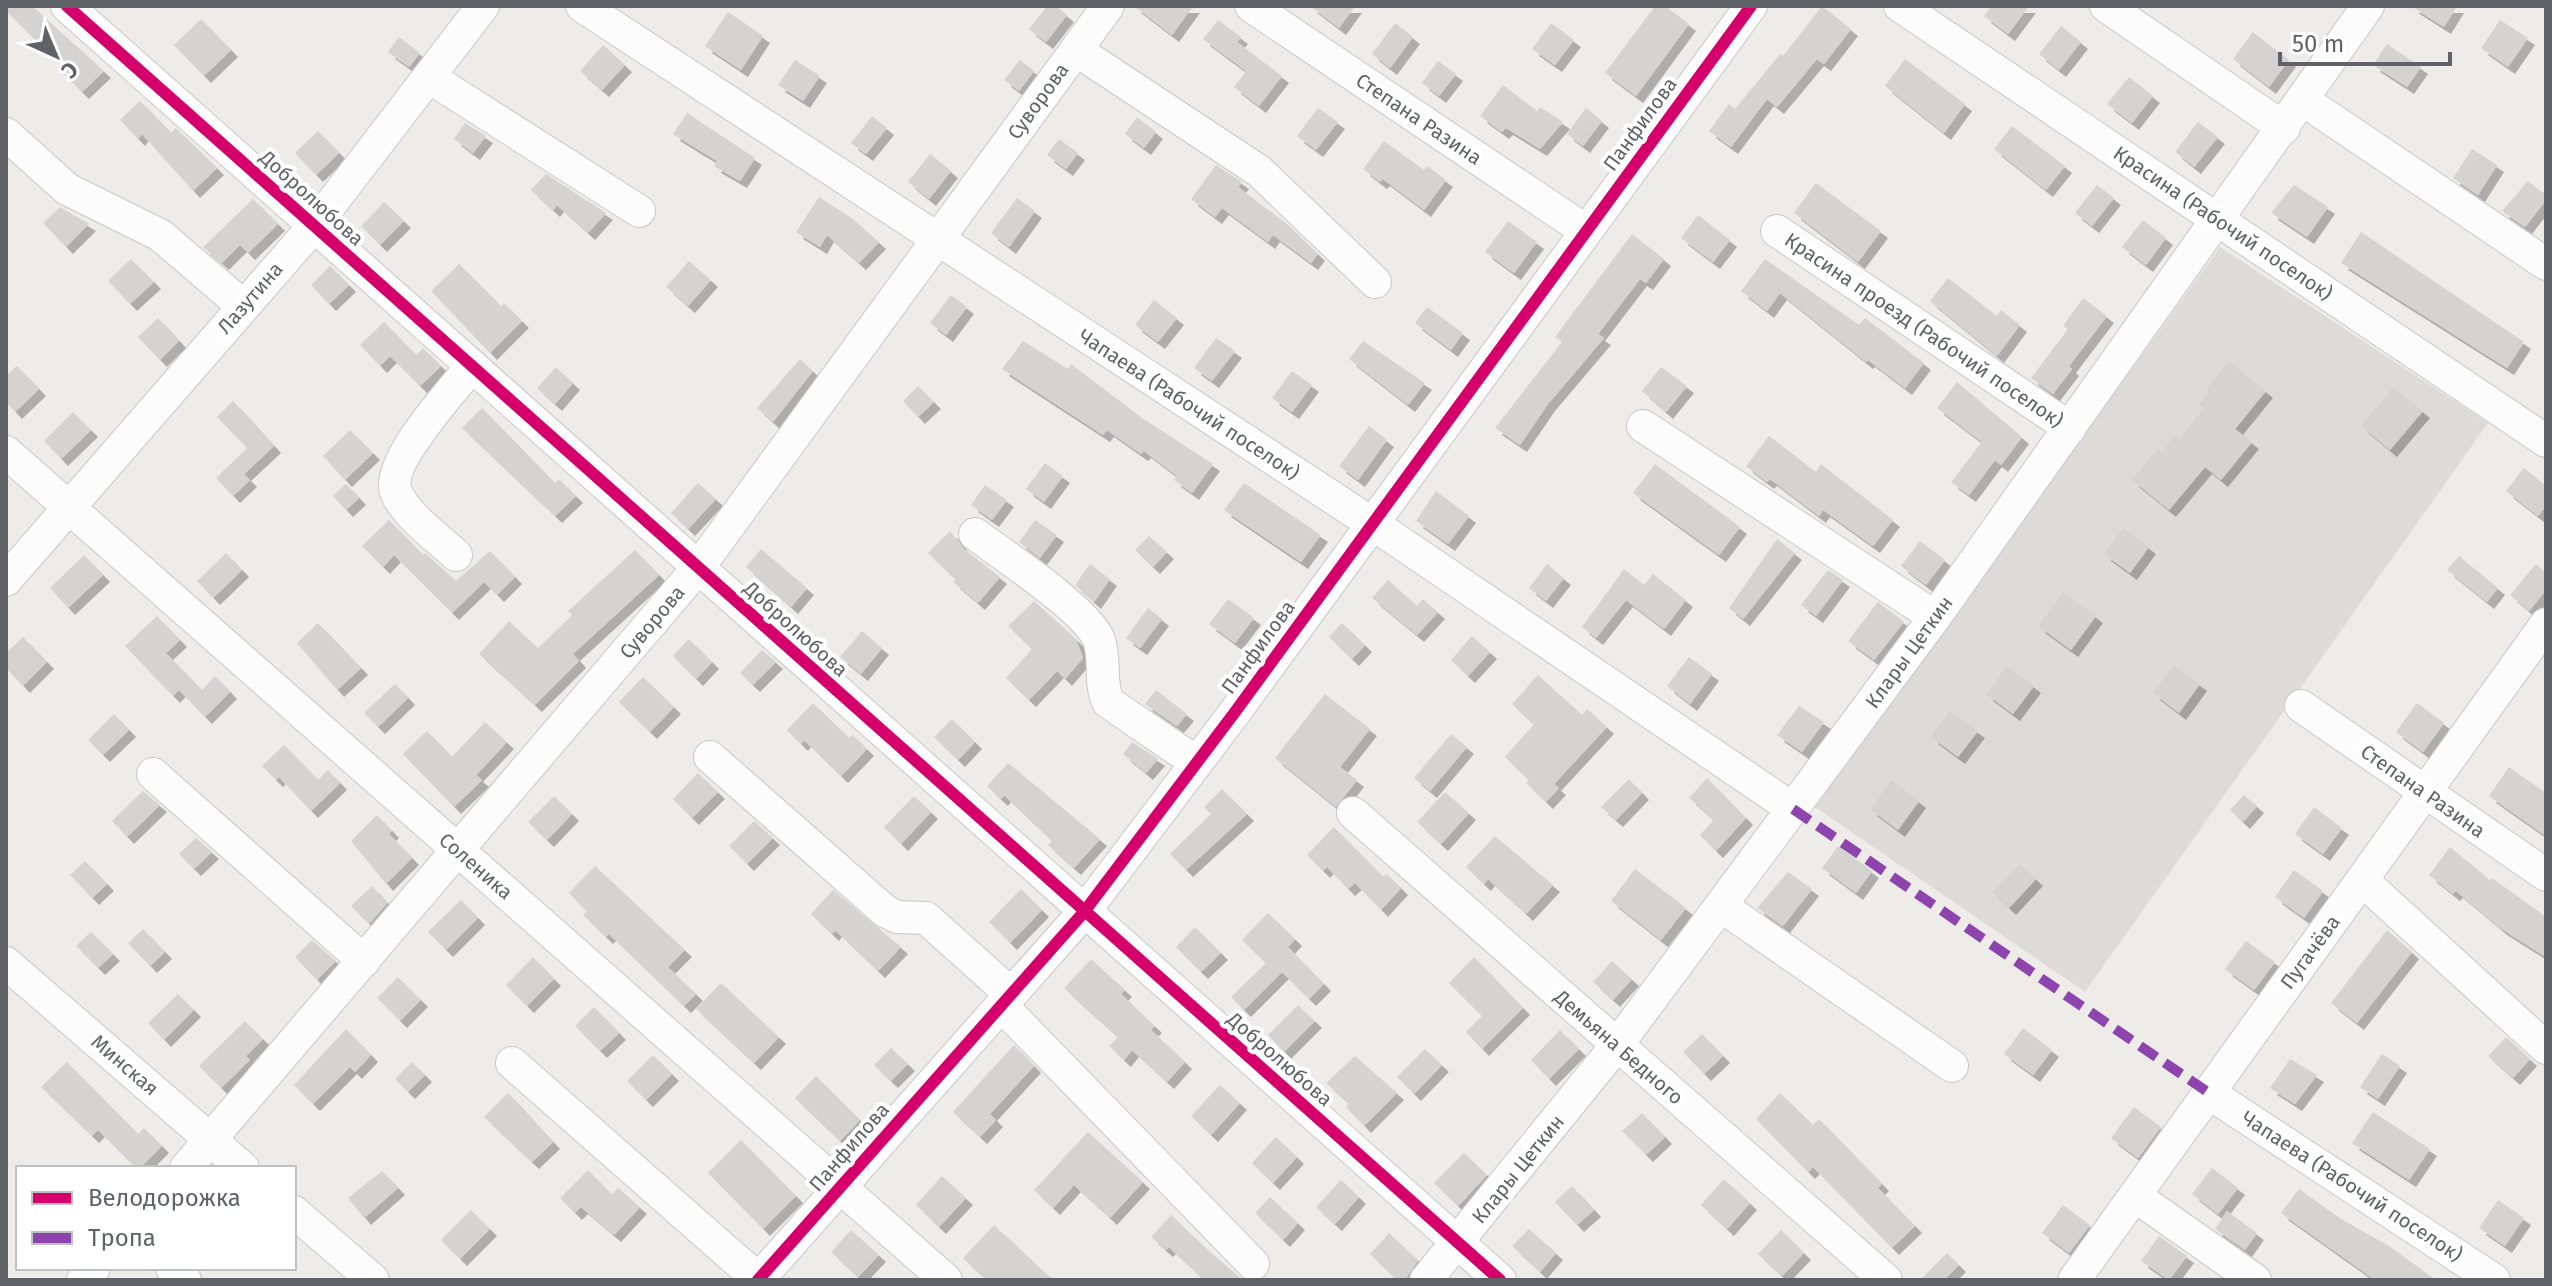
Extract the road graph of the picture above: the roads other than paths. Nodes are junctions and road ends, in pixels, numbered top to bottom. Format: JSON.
{"nodes":[{"id":1,"x":67,"y":6,"type":"edge"},
{"id":2,"x":483,"y":6,"type":"edge"},
{"id":3,"x":582,"y":6,"type":"edge"},
{"id":4,"x":1108,"y":6,"type":"edge"},
{"id":5,"x":1251,"y":6,"type":"edge"},
{"id":6,"x":1751,"y":6,"type":"edge"},
{"id":7,"x":1900,"y":6,"type":"edge"},
{"id":8,"x":2106,"y":6,"type":"edge"},
{"id":9,"x":2368,"y":6,"type":"edge"},
{"id":10,"x":1076,"y":50,"type":"junction"},
{"id":11,"x":429,"y":77,"type":"junction"},
{"id":12,"x":2303,"y":100,"type":"junction"},
{"id":13,"x":2284,"y":128,"type":"junction"},
{"id":14,"x":6,"y":134,"type":"edge"},
{"id":15,"x":639,"y":211,"type":"dead end"},
{"id":16,"x":2218,"y":220,"type":"junction"},
{"id":17,"x":314,"y":226,"type":"junction"},
{"id":18,"x":1586,"y":231,"type":"junction"},
{"id":19,"x":1777,"y":231,"type":"dead end"},
{"id":20,"x":938,"y":239,"type":"junction"},
{"id":21,"x":2546,"y":264,"type":"edge"},
{"id":22,"x":1375,"y":282,"type":"dead end"},
{"id":23,"x":243,"y":306,"type":"junction"},
{"id":24,"x":471,"y":367,"type":"junction"},
{"id":25,"x":1643,"y":426,"type":"dead end"},
{"id":26,"x":2070,"y":428,"type":"junction"},
{"id":27,"x":2546,"y":441,"type":"edge"},
{"id":28,"x":6,"y":452,"type":"edge"},
{"id":29,"x":69,"y":508,"type":"junction"},
{"id":30,"x":1373,"y":524,"type":"junction"},
{"id":31,"x":975,"y":534,"type":"dead end"},
{"id":32,"x":456,"y":555,"type":"dead end"},
{"id":33,"x":698,"y":568,"type":"junction"},
{"id":34,"x":6,"y":580,"type":"edge"},
{"id":35,"x":1935,"y":617,"type":"junction"},
{"id":36,"x":2546,"y":624,"type":"edge"},
{"id":37,"x":2301,"y":706,"type":"dead end"},
{"id":38,"x":710,"y":757,"type":"dead end"},
{"id":39,"x":1197,"y":763,"type":"junction"},
{"id":40,"x":153,"y":774,"type":"dead end"},
{"id":41,"x":2424,"y":794,"type":"junction"},
{"id":42,"x":1793,"y":809,"type":"junction"},
{"id":43,"x":1353,"y":813,"type":"dead end"},
{"id":44,"x":458,"y":850,"type":"junction"},
{"id":45,"x":2546,"y":875,"type":"edge"},
{"id":46,"x":2362,"y":880,"type":"junction"},
{"id":47,"x":1721,"y":906,"type":"junction"},
{"id":48,"x":1084,"y":912,"type":"junction"},
{"id":49,"x":364,"y":961,"type":"junction"},
{"id":50,"x":6,"y":963,"type":"edge"},
{"id":51,"x":1006,"y":1000,"type":"junction"},
{"id":52,"x":1617,"y":1045,"type":"junction"},
{"id":53,"x":2546,"y":1048,"type":"edge"},
{"id":54,"x":512,"y":1063,"type":"dead end"},
{"id":55,"x":1952,"y":1066,"type":"dead end"},
{"id":56,"x":2209,"y":1093,"type":"junction"},
{"id":57,"x":212,"y":1141,"type":"junction"},
{"id":58,"x":188,"y":1166,"type":"edge"},
{"id":59,"x":241,"y":1166,"type":"edge"},
{"id":60,"x":841,"y":1187,"type":"junction"},
{"id":61,"x":2135,"y":1196,"type":"junction"},
{"id":62,"x":296,"y":1214,"type":"edge"},
{"id":63,"x":1458,"y":1243,"type":"junction"},
{"id":64,"x":1253,"y":1264,"type":"dead end"},
{"id":65,"x":373,"y":1280,"type":"edge"},
{"id":66,"x":758,"y":1280,"type":"edge"},
{"id":67,"x":946,"y":1280,"type":"edge"},
{"id":68,"x":1426,"y":1280,"type":"edge"},
{"id":69,"x":1500,"y":1280,"type":"edge"},
{"id":70,"x":1886,"y":1280,"type":"edge"},
{"id":71,"x":2074,"y":1280,"type":"edge"},
{"id":72,"x":2255,"y":1280,"type":"edge"},
{"id":73,"x":2494,"y":1280,"type":"edge"}],
"edges":[{"from":1,"to":17,"type":"street","name":"Добролюбова"},
{"from":2,"to":11,"type":"street","name":"Лазутина"},
{"from":3,"to":20,"type":"street","name":"Чапаева (Рабочий поселок)"},
{"from":4,"to":10,"type":"street","name":"Суворова"},
{"from":5,"to":18,"type":"street","name":"Степана Разина"},
{"from":6,"to":18,"type":"street","name":"Панфилова"},
{"from":7,"to":16,"type":"street","name":"Красина (Рабочий поселок)"},
{"from":8,"to":13,"type":"street"},
{"from":9,"to":12,"type":"street","name":"Клары Цеткин"},
{"from":10,"to":20,"type":"street","name":"Суворова"},
{"from":10,"to":22,"type":"street"},
{"from":11,"to":15,"type":"street"},
{"from":11,"to":17,"type":"street","name":"Лазутина"},
{"from":12,"to":13,"type":"street","name":"Клары Цеткин"},
{"from":12,"to":21,"type":"street"},
{"from":13,"to":16,"type":"street","name":"Клары Цеткин"},
{"from":14,"to":23,"type":"street"},
{"from":16,"to":26,"type":"street","name":"Клары Цеткин"},
{"from":16,"to":27,"type":"street","name":"Красина (Рабочий поселок)"},
{"from":17,"to":23,"type":"street","name":"Лазутина"},
{"from":17,"to":24,"type":"street","name":"Добролюбова"},
{"from":18,"to":30,"type":"street","name":"Панфилова"},
{"from":19,"to":26,"type":"street","name":"Красина проезд (Рабочий поселок)"},
{"from":20,"to":30,"type":"street","name":"Чапаева (Рабочий поселок)"},
{"from":20,"to":33,"type":"street","name":"Суворова"},
{"from":23,"to":29,"type":"street","name":"Лазутина"},
{"from":24,"to":32,"type":"street"},
{"from":24,"to":33,"type":"street","name":"Добролюбова"},
{"from":25,"to":35,"type":"street"},
{"from":26,"to":35,"type":"street","name":"Клары Цеткин"},
{"from":28,"to":29,"type":"street","name":"Соленика"},
{"from":29,"to":34,"type":"street","name":"Лазутина"},
{"from":29,"to":44,"type":"street","name":"Соленика"},
{"from":30,"to":39,"type":"street","name":"Панфилова"},
{"from":30,"to":42,"type":"street","name":"Чапаева (Рабочий поселок)"},
{"from":31,"to":39,"type":"street"},
{"from":33,"to":44,"type":"street","name":"Суворова"},
{"from":33,"to":48,"type":"street","name":"Добролюбова"},
{"from":35,"to":42,"type":"street","name":"Клары Цеткин"},
{"from":36,"to":41,"type":"street","name":"Пугачёва"},
{"from":37,"to":41,"type":"street","name":"Степана Разина"},
{"from":38,"to":51,"type":"street"},
{"from":39,"to":48,"type":"street","name":"Панфилова"},
{"from":40,"to":49,"type":"street"},
{"from":41,"to":45,"type":"street","name":"Степана Разина"},
{"from":41,"to":46,"type":"street","name":"Пугачёва"},
{"from":42,"to":47,"type":"street","name":"Клары Цеткин"},
{"from":43,"to":52,"type":"street","name":"Демьяна Бедного"},
{"from":44,"to":49,"type":"street","name":"Суворова"},
{"from":44,"to":60,"type":"street","name":"Соленика"},
{"from":46,"to":53,"type":"street"},
{"from":46,"to":56,"type":"street","name":"Пугачёва"},
{"from":47,"to":52,"type":"street","name":"Клары Цеткин"},
{"from":47,"to":55,"type":"street"},
{"from":48,"to":51,"type":"street","name":"Панфилова"},
{"from":48,"to":63,"type":"street","name":"Добролюбова"},
{"from":49,"to":57,"type":"street","name":"Суворова"},
{"from":50,"to":57,"type":"street","name":"Минская"},
{"from":51,"to":60,"type":"street","name":"Панфилова"},
{"from":51,"to":64,"type":"street"},
{"from":52,"to":63,"type":"street","name":"Клары Цеткин"},
{"from":52,"to":70,"type":"street","name":"Демьяна Бедного"},
{"from":54,"to":66,"type":"street"},
{"from":56,"to":61,"type":"street","name":"Пугачёва"},
{"from":56,"to":73,"type":"street","name":"Чапаева (Рабочий поселок)"},
{"from":57,"to":58,"type":"street","name":"Суворова"},
{"from":57,"to":59,"type":"street","name":"Минская"},
{"from":60,"to":66,"type":"street","name":"Панфилова"},
{"from":60,"to":67,"type":"street","name":"Соленика"},
{"from":61,"to":71,"type":"street","name":"Пугачёва"},
{"from":61,"to":72,"type":"street"},
{"from":62,"to":65,"type":"street"},
{"from":63,"to":68,"type":"street","name":"Клары Цеткин"},
{"from":63,"to":69,"type":"street","name":"Добролюбова"}]}
